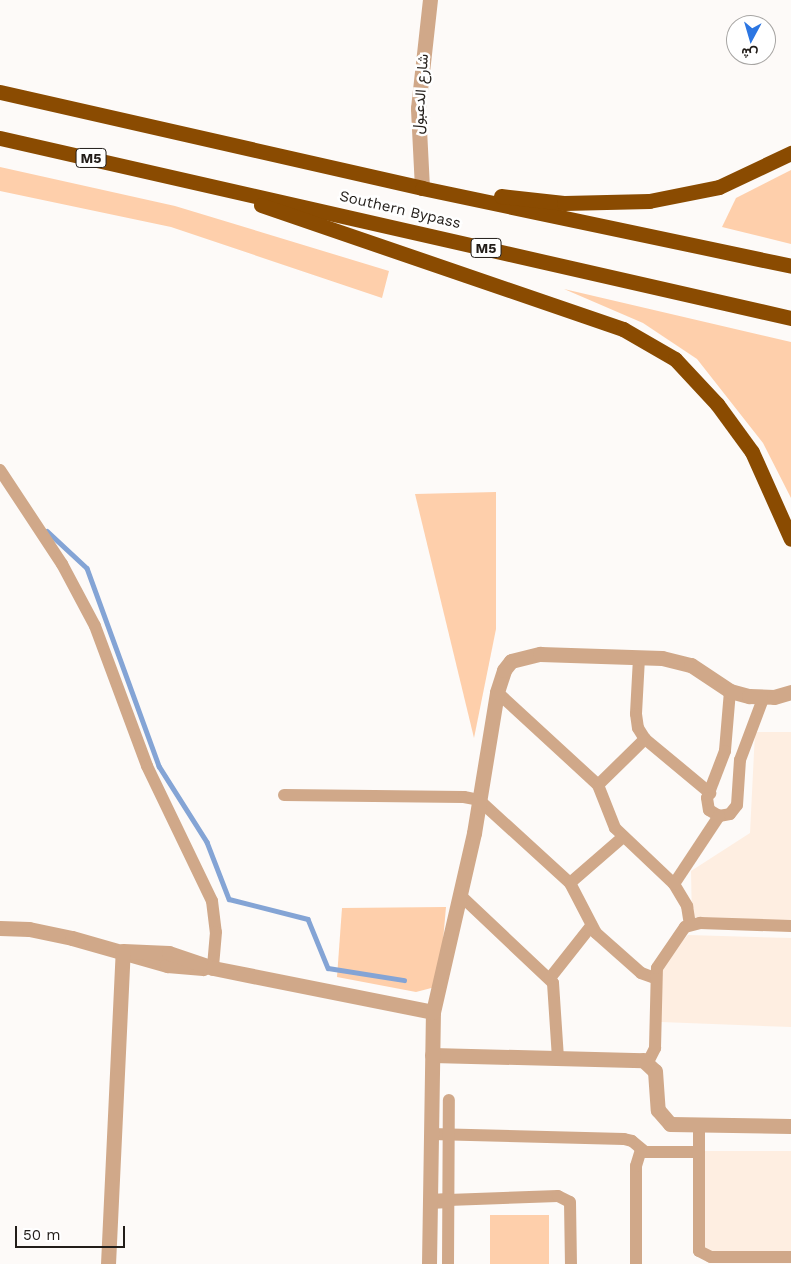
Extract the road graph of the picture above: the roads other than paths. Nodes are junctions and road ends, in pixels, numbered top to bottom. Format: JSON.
{"nodes":[{"id":1,"x":430,"y":0,"type":"edge"},
{"id":2,"x":0,"y":92,"type":"edge"},
{"id":3,"x":0,"y":138,"type":"edge"},
{"id":4,"x":791,"y":153,"type":"edge"},
{"id":5,"x":181,"y":178,"type":"junction"},
{"id":6,"x":422,"y":188,"type":"junction"},
{"id":7,"x":791,"y":266,"type":"edge"},
{"id":8,"x":791,"y":318,"type":"edge"},
{"id":9,"x":0,"y":470,"type":"edge"},
{"id":10,"x":791,"y":539,"type":"edge"},
{"id":11,"x":639,"y":658,"type":"junction"},
{"id":12,"x":730,"y":691,"type":"junction"},
{"id":13,"x":497,"y":692,"type":"junction"},
{"id":14,"x":791,"y":692,"type":"edge"},
{"id":15,"x":764,"y":696,"type":"junction"},
{"id":16,"x":728,"y":731,"type":"junction"},
{"id":17,"x":747,"y":736,"type":"junction"},
{"id":18,"x":645,"y":739,"type":"junction"},
{"id":19,"x":598,"y":785,"type":"junction"},
{"id":20,"x":710,"y":793,"type":"junction"},
{"id":21,"x":284,"y":795,"type":"dead end"},
{"id":22,"x":479,"y":800,"type":"junction"},
{"id":23,"x":718,"y":816,"type":"junction"},
{"id":24,"x":622,"y":838,"type":"junction"},
{"id":25,"x":570,"y":883,"type":"junction"},
{"id":26,"x":674,"y":884,"type":"junction"},
{"id":27,"x":460,"y":895,"type":"junction"},
{"id":28,"x":690,"y":924,"type":"junction"},
{"id":29,"x":591,"y":926,"type":"junction"},
{"id":30,"x":791,"y":926,"type":"edge"},
{"id":31,"x":0,"y":928,"type":"edge"},
{"id":32,"x":123,"y":951,"type":"junction"},
{"id":33,"x":214,"y":968,"type":"junction"},
{"id":34,"x":550,"y":978,"type":"junction"},
{"id":35,"x":655,"y":978,"type":"junction"},
{"id":36,"x":433,"y":1012,"type":"junction"},
{"id":37,"x":432,"y":1055,"type":"junction"},
{"id":38,"x":558,"y":1058,"type":"junction"},
{"id":39,"x":648,"y":1062,"type":"junction"},
{"id":40,"x":449,"y":1100,"type":"dead end"},
{"id":41,"x":700,"y":1125,"type":"junction"},
{"id":42,"x":791,"y":1126,"type":"edge"},
{"id":43,"x":431,"y":1134,"type":"junction"},
{"id":44,"x":449,"y":1134,"type":"junction"},
{"id":45,"x":641,"y":1150,"type":"junction"},
{"id":46,"x":699,"y":1152,"type":"junction"},
{"id":47,"x":448,"y":1200,"type":"junction"},
{"id":48,"x":430,"y":1201,"type":"junction"},
{"id":49,"x":791,"y":1257,"type":"edge"},
{"id":50,"x":699,"y":1258,"type":"edge"},
{"id":51,"x":108,"y":1264,"type":"edge"},
{"id":52,"x":429,"y":1264,"type":"edge"},
{"id":53,"x":448,"y":1264,"type":"edge"},
{"id":54,"x":571,"y":1264,"type":"edge"},
{"id":55,"x":636,"y":1264,"type":"edge"}],
"edges":[{"from":1,"to":6,"type":"street","name":"شارع الدعبول"},
{"from":2,"to":6,"type":"highway","name":"Southern Bypass"},
{"from":3,"to":5,"type":"highway","name":"Southern Bypass","number":"M5"},
{"from":4,"to":6,"type":"highway"},
{"from":5,"to":8,"type":"highway","name":"Southern Bypass","number":"M5"},
{"from":5,"to":10,"type":"highway"},
{"from":6,"to":7,"type":"highway","name":"Southern Bypass"},
{"from":9,"to":33,"type":"street"},
{"from":11,"to":12,"type":"street"},
{"from":11,"to":13,"type":"street"},
{"from":11,"to":18,"type":"street"},
{"from":12,"to":15,"type":"street"},
{"from":12,"to":16,"type":"street"},
{"from":13,"to":19,"type":"street"},
{"from":13,"to":22,"type":"street"},
{"from":14,"to":15,"type":"street"},
{"from":15,"to":17,"type":"street"},
{"from":16,"to":17,"type":"street"},
{"from":16,"to":20,"type":"street"},
{"from":17,"to":23,"type":"street"},
{"from":18,"to":19,"type":"street"},
{"from":18,"to":20,"type":"street"},
{"from":19,"to":24,"type":"street"},
{"from":20,"to":23,"type":"street"},
{"from":21,"to":22,"type":"street"},
{"from":22,"to":25,"type":"street"},
{"from":22,"to":27,"type":"street"},
{"from":23,"to":26,"type":"street"},
{"from":24,"to":25,"type":"street"},
{"from":24,"to":26,"type":"street"},
{"from":25,"to":29,"type":"street"},
{"from":26,"to":28,"type":"street"},
{"from":27,"to":34,"type":"street"},
{"from":27,"to":36,"type":"street"},
{"from":28,"to":30,"type":"street"},
{"from":28,"to":35,"type":"street"},
{"from":29,"to":34,"type":"street"},
{"from":29,"to":35,"type":"street"},
{"from":31,"to":32,"type":"street"},
{"from":32,"to":33,"type":"street"},
{"from":32,"to":51,"type":"street"},
{"from":33,"to":36,"type":"street"},
{"from":34,"to":38,"type":"street"},
{"from":35,"to":39,"type":"street"},
{"from":36,"to":37,"type":"street"},
{"from":37,"to":38,"type":"street"},
{"from":37,"to":43,"type":"street"},
{"from":38,"to":39,"type":"street"},
{"from":39,"to":41,"type":"street"},
{"from":40,"to":44,"type":"street"},
{"from":41,"to":42,"type":"street"},
{"from":41,"to":46,"type":"street"},
{"from":43,"to":44,"type":"street"},
{"from":43,"to":48,"type":"street"},
{"from":44,"to":45,"type":"street"},
{"from":44,"to":47,"type":"street"},
{"from":45,"to":46,"type":"street"},
{"from":45,"to":55,"type":"street"},
{"from":46,"to":50,"type":"street"},
{"from":47,"to":48,"type":"street"},
{"from":47,"to":53,"type":"street"},
{"from":47,"to":54,"type":"street"},
{"from":48,"to":52,"type":"street"},
{"from":49,"to":50,"type":"street"}]}
